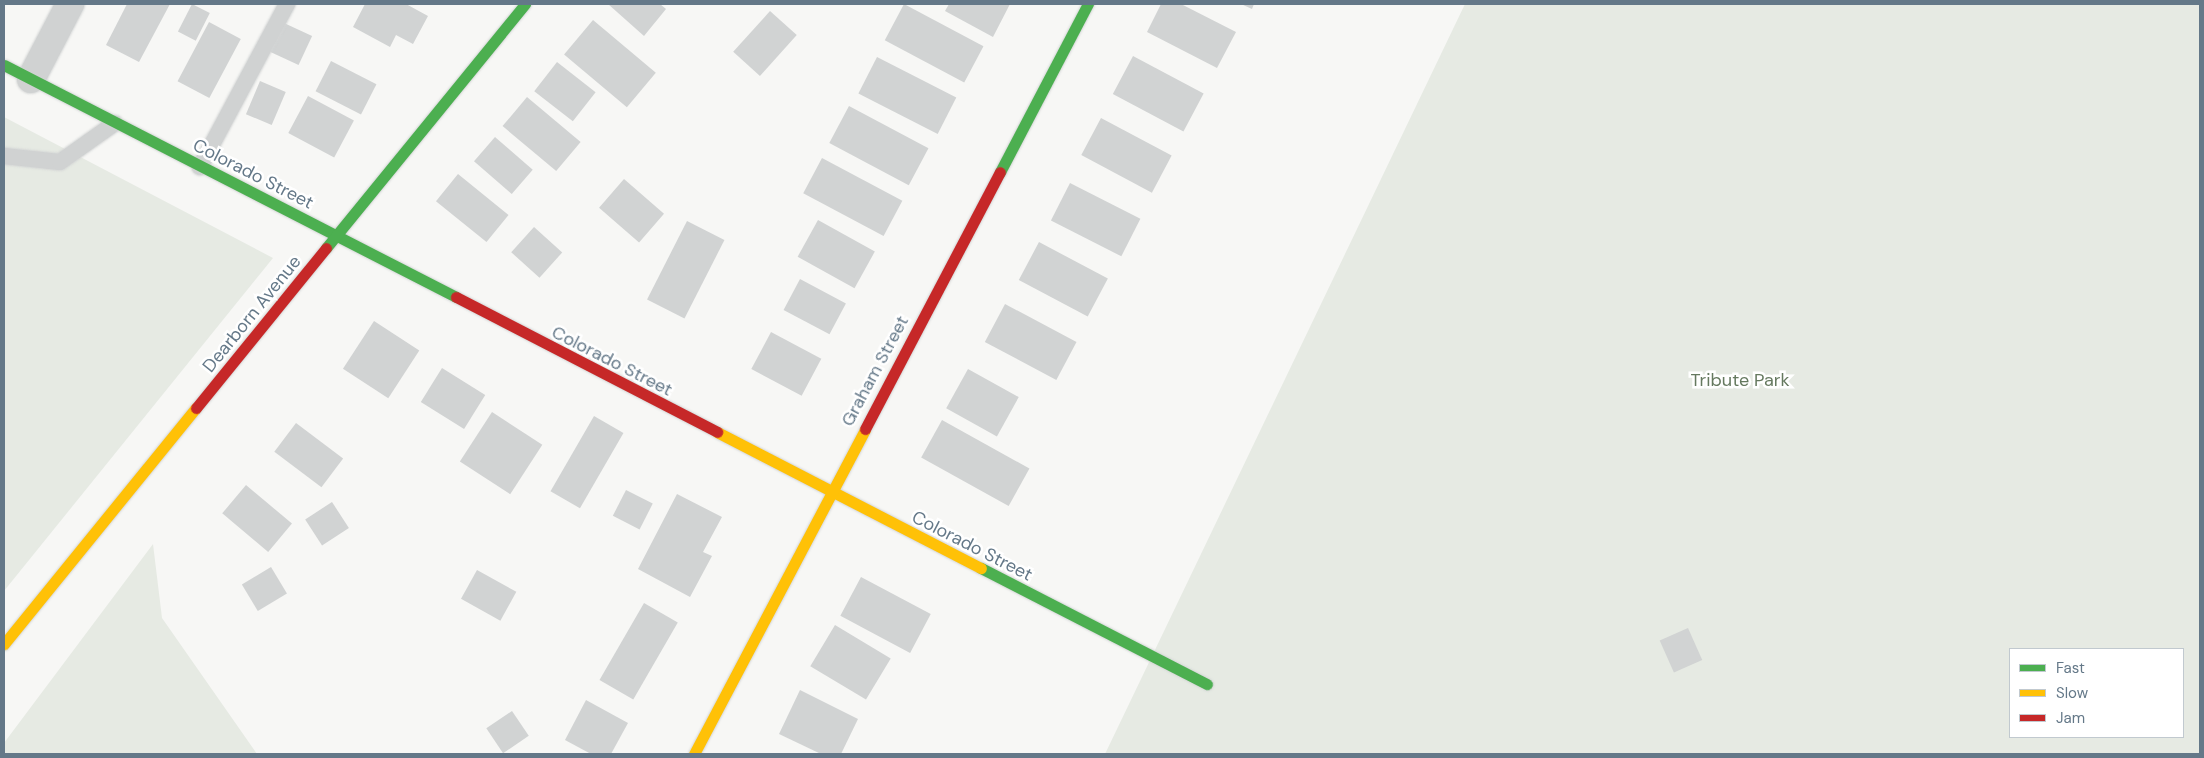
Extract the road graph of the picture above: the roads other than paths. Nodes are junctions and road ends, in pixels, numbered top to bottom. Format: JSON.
{"nodes":[{"id":1,"x":70,"y":4,"type":"edge"},
{"id":2,"x":287,"y":4,"type":"edge"},
{"id":3,"x":525,"y":4,"type":"edge"},
{"id":4,"x":1088,"y":4,"type":"edge"},
{"id":5,"x":4,"y":65,"type":"edge"},
{"id":6,"x":31,"y":79,"type":"junction"},
{"id":7,"x":116,"y":123,"type":"junction"},
{"id":8,"x":4,"y":156,"type":"edge"},
{"id":9,"x":200,"y":167,"type":"junction"},
{"id":10,"x":337,"y":238,"type":"junction"},
{"id":11,"x":831,"y":494,"type":"junction"},
{"id":12,"x":4,"y":644,"type":"edge"},
{"id":13,"x":1207,"y":684,"type":"dead end"},
{"id":14,"x":694,"y":754,"type":"edge"}],
"edges":[{"from":1,"to":6,"type":"street"},
{"from":2,"to":9,"type":"lane"},
{"from":3,"to":10,"type":"street","name":"Dearborn Avenue"},
{"from":4,"to":11,"type":"street","name":"Graham Street"},
{"from":5,"to":6,"type":"street","name":"Colorado Street"},
{"from":6,"to":7,"type":"street","name":"Colorado Street"},
{"from":7,"to":8,"type":"lane"},
{"from":7,"to":9,"type":"street","name":"Colorado Street"},
{"from":9,"to":10,"type":"street","name":"Colorado Street"},
{"from":10,"to":11,"type":"street","name":"Colorado Street"},
{"from":10,"to":12,"type":"street","name":"Dearborn Avenue"},
{"from":11,"to":13,"type":"street","name":"Colorado Street"},
{"from":11,"to":14,"type":"street","name":"Graham Street"}]}
